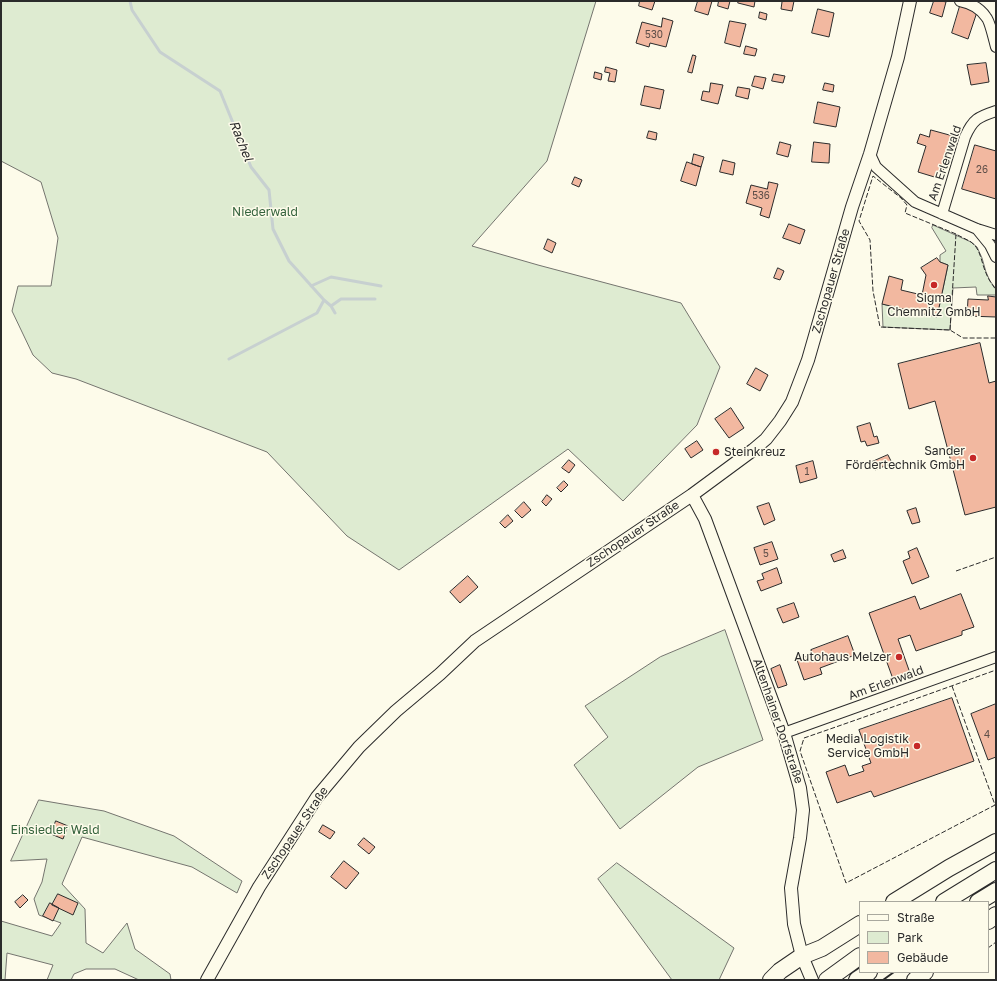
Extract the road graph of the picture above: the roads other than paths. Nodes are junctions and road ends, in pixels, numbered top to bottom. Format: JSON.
{"nodes":[{"id":1,"x":910,"y":1,"type":"edge"},
{"id":2,"x":960,"y":1,"type":"edge"},
{"id":3,"x":996,"y":46,"type":"edge"},
{"id":4,"x":996,"y":111,"type":"edge"},
{"id":5,"x":870,"y":154,"type":"junction"},
{"id":6,"x":942,"y":214,"type":"junction"},
{"id":7,"x":977,"y":229,"type":"junction"},
{"id":8,"x":996,"y":235,"type":"edge"},
{"id":9,"x":996,"y":257,"type":"edge"},
{"id":10,"x":692,"y":495,"type":"junction"},
{"id":11,"x":996,"y":658,"type":"edge"},
{"id":12,"x":784,"y":733,"type":"junction"},
{"id":13,"x":996,"y":842,"type":"edge"},
{"id":14,"x":996,"y":870,"type":"edge"},
{"id":15,"x":996,"y":891,"type":"edge"},
{"id":16,"x":896,"y":901,"type":"edge"},
{"id":17,"x":946,"y":901,"type":"edge"},
{"id":18,"x":980,"y":901,"type":"edge"},
{"id":19,"x":859,"y":925,"type":"edge"},
{"id":20,"x":802,"y":956,"type":"junction"},
{"id":21,"x":859,"y":957,"type":"edge"},
{"id":22,"x":868,"y":973,"type":"edge"},
{"id":23,"x":924,"y":973,"type":"edge"},
{"id":24,"x":207,"y":980,"type":"edge"},
{"id":25,"x":771,"y":980,"type":"edge"},
{"id":26,"x":812,"y":980,"type":"edge"},
{"id":27,"x":827,"y":980,"type":"edge"},
{"id":28,"x":857,"y":980,"type":"edge"},
{"id":29,"x":915,"y":980,"type":"edge"}],
"edges":[{"from":1,"to":5,"type":"street","name":"Zschopauer Straße"},
{"from":2,"to":3,"type":"street"},
{"from":4,"to":6,"type":"street","name":"Am Erlenwald"},
{"from":5,"to":6,"type":"street","name":"Am Erlenwald"},
{"from":5,"to":10,"type":"street","name":"Zschopauer Straße"},
{"from":6,"to":7,"type":"street","name":"Am Erlenwald"},
{"from":7,"to":8,"type":"street","name":"Am Erlenwald"},
{"from":7,"to":9,"type":"street","name":"Am Erlenwald"},
{"from":10,"to":12,"type":"street","name":"Altenhainer Dorfstraße"},
{"from":10,"to":24,"type":"street","name":"Zschopauer Straße"},
{"from":11,"to":12,"type":"street","name":"Am Erlenwald"},
{"from":12,"to":20,"type":"street","name":"Altenhainer Dorfstraße"},
{"from":13,"to":16,"type":"highway"},
{"from":14,"to":17,"type":"highway"},
{"from":15,"to":18,"type":"highway"},
{"from":19,"to":20,"type":"highway"},
{"from":20,"to":25,"type":"highway"},
{"from":20,"to":26,"type":"street","name":"Altenhainer Dorfstraße"},
{"from":21,"to":27,"type":"highway"},
{"from":22,"to":28,"type":"highway"},
{"from":23,"to":29,"type":"highway"}]}
